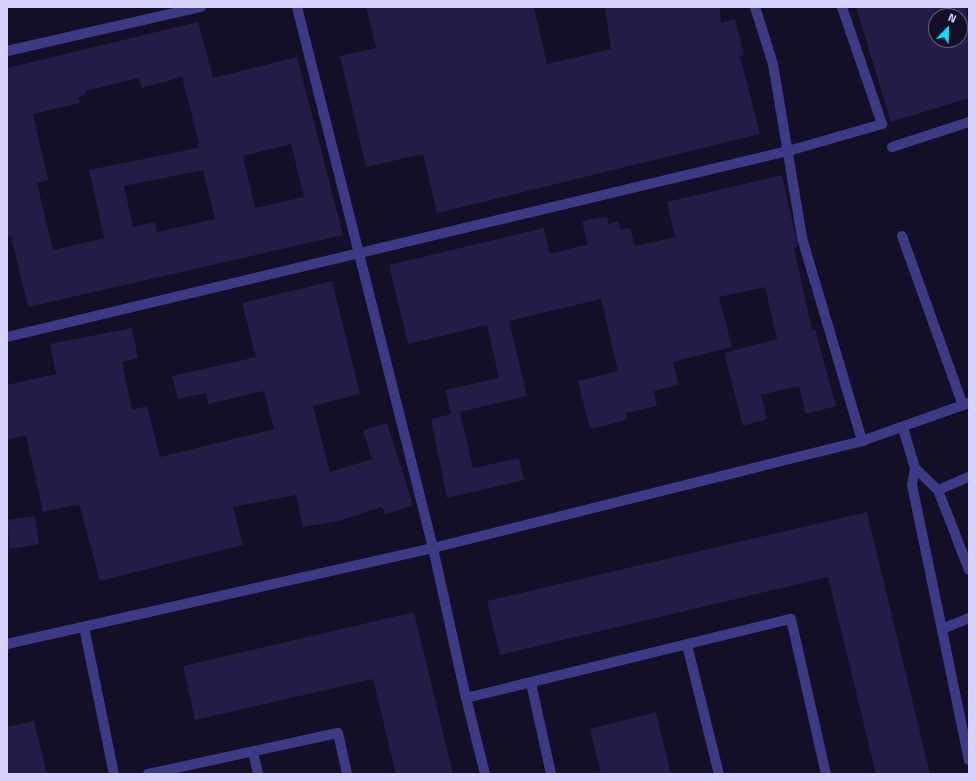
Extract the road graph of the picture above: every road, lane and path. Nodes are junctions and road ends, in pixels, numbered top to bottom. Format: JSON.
{"nodes":[{"id":1,"x":202,"y":7,"type":"edge"},
{"id":2,"x":297,"y":7,"type":"edge"},
{"id":3,"x":755,"y":7,"type":"edge"},
{"id":4,"x":842,"y":7,"type":"edge"},
{"id":5,"x":7,"y":51,"type":"edge"},
{"id":6,"x":969,"y":122,"type":"edge"},
{"id":7,"x":892,"y":147,"type":"dead end"},
{"id":8,"x":788,"y":151,"type":"junction"},
{"id":9,"x":902,"y":236,"type":"dead end"},
{"id":10,"x":360,"y":253,"type":"junction"},
{"id":11,"x":7,"y":337,"type":"edge"},
{"id":12,"x":966,"y":404,"type":"edge"},
{"id":13,"x":903,"y":428,"type":"junction"},
{"id":14,"x":862,"y":441,"type":"junction"},
{"id":15,"x":915,"y":468,"type":"junction"},
{"id":16,"x":969,"y":477,"type":"edge"},
{"id":17,"x":938,"y":490,"type":"junction"},
{"id":18,"x":433,"y":548,"type":"junction"},
{"id":19,"x":969,"y":570,"type":"edge"},
{"id":20,"x":969,"y":618,"type":"edge"},
{"id":21,"x":84,"y":627,"type":"junction"},
{"id":22,"x":942,"y":629,"type":"junction"},
{"id":23,"x":7,"y":644,"type":"edge"},
{"id":24,"x":688,"y":645,"type":"junction"},
{"id":25,"x":531,"y":683,"type":"junction"},
{"id":26,"x":466,"y":698,"type":"junction"},
{"id":27,"x":253,"y":752,"type":"junction"},
{"id":28,"x":969,"y":760,"type":"edge"},
{"id":29,"x":114,"y":774,"type":"edge"},
{"id":30,"x":148,"y":774,"type":"edge"},
{"id":31,"x":258,"y":774,"type":"edge"},
{"id":32,"x":347,"y":774,"type":"edge"},
{"id":33,"x":485,"y":774,"type":"edge"},
{"id":34,"x":550,"y":774,"type":"edge"},
{"id":35,"x":719,"y":774,"type":"edge"},
{"id":36,"x":826,"y":774,"type":"edge"}],
"edges":[{"from":1,"to":5,"type":"street"},
{"from":2,"to":10,"type":"street"},
{"from":3,"to":8,"type":"street"},
{"from":4,"to":8,"type":"street"},
{"from":6,"to":7,"type":"street"},
{"from":8,"to":10,"type":"street"},
{"from":8,"to":14,"type":"street"},
{"from":9,"to":12,"type":"street"},
{"from":10,"to":11,"type":"street"},
{"from":10,"to":18,"type":"street"},
{"from":12,"to":13,"type":"street"},
{"from":13,"to":14,"type":"street"},
{"from":13,"to":15,"type":"street"},
{"from":14,"to":18,"type":"street"},
{"from":15,"to":17,"type":"street"},
{"from":15,"to":22,"type":"street"},
{"from":16,"to":17,"type":"street"},
{"from":17,"to":19,"type":"street"},
{"from":18,"to":21,"type":"street"},
{"from":18,"to":26,"type":"street"},
{"from":20,"to":22,"type":"street"},
{"from":21,"to":23,"type":"street"},
{"from":21,"to":29,"type":"street"},
{"from":22,"to":28,"type":"street"},
{"from":24,"to":25,"type":"street"},
{"from":24,"to":35,"type":"street"},
{"from":24,"to":36,"type":"street"},
{"from":25,"to":26,"type":"street"},
{"from":25,"to":34,"type":"street"},
{"from":26,"to":33,"type":"street"},
{"from":27,"to":30,"type":"street"},
{"from":27,"to":31,"type":"street"},
{"from":27,"to":32,"type":"street"}]}
